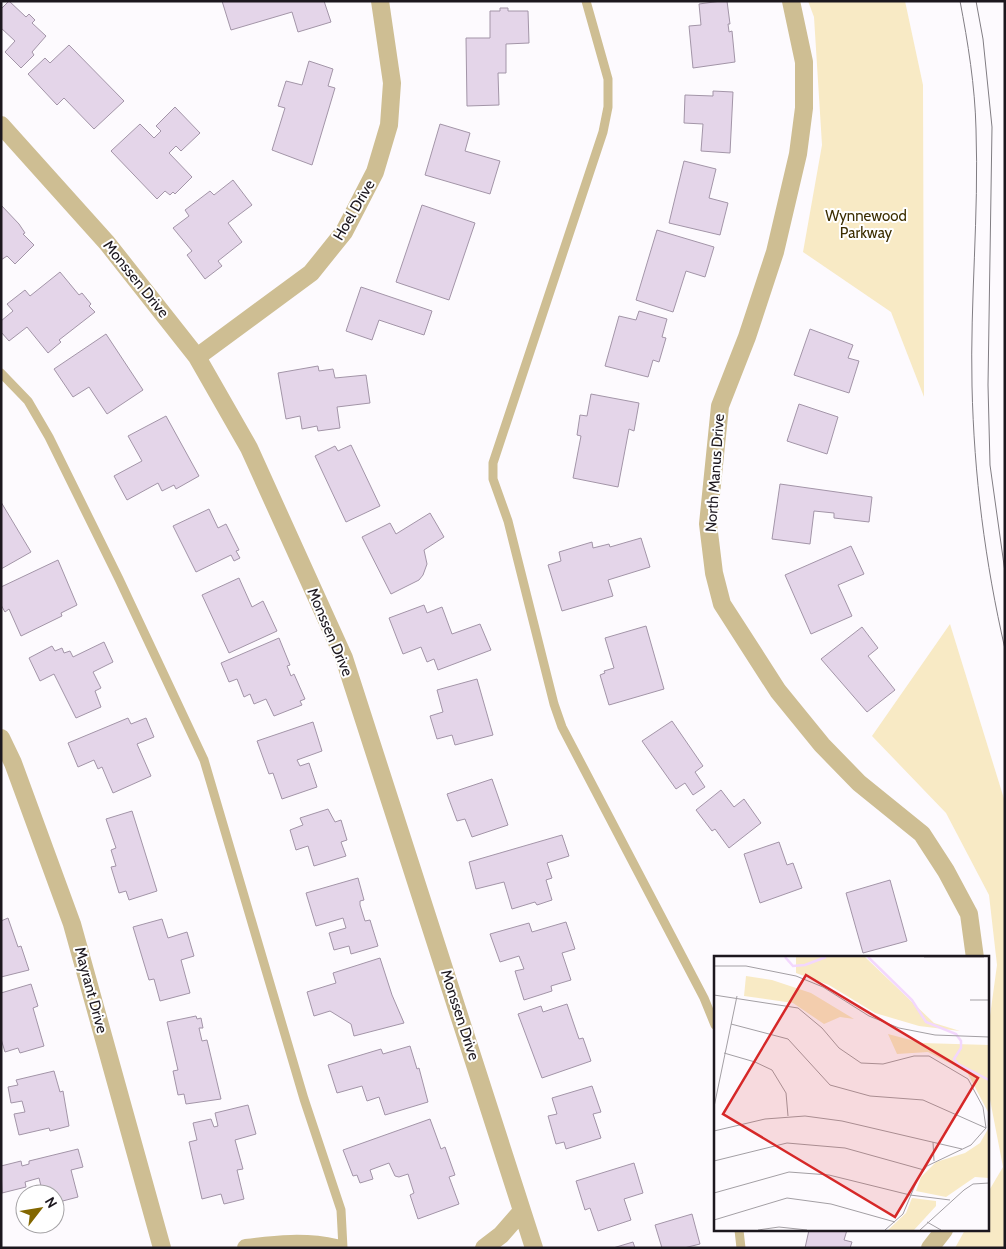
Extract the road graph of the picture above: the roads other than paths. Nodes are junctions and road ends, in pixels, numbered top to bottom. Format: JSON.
{"nodes":[{"id":1,"x":380,"y":1,"type":"edge"},
{"id":2,"x":586,"y":1,"type":"edge"},
{"id":3,"x":791,"y":1,"type":"edge"},
{"id":4,"x":1,"y":125,"type":"edge"},
{"id":5,"x":197,"y":356,"type":"junction"},
{"id":6,"x":1,"y":373,"type":"edge"},
{"id":7,"x":1,"y":738,"type":"edge"},
{"id":8,"x":975,"y":956,"type":"edge"},
{"id":9,"x":714,"y":1023,"type":"edge"},
{"id":10,"x":522,"y":1211,"type":"junction"},
{"id":11,"x":739,"y":1232,"type":"edge"},
{"id":12,"x":942,"y":1232,"type":"edge"},
{"id":13,"x":162,"y":1248,"type":"edge"},
{"id":14,"x":246,"y":1248,"type":"edge"},
{"id":15,"x":336,"y":1248,"type":"edge"},
{"id":16,"x":343,"y":1248,"type":"edge"},
{"id":17,"x":484,"y":1248,"type":"edge"},
{"id":18,"x":534,"y":1248,"type":"edge"},
{"id":19,"x":741,"y":1248,"type":"edge"},
{"id":20,"x":930,"y":1248,"type":"edge"}],
"edges":[{"from":1,"to":5,"type":"street","name":"Hoel Drive"},
{"from":2,"to":9,"type":"lane"},
{"from":3,"to":8,"type":"street","name":"North Manus Drive"},
{"from":4,"to":5,"type":"street","name":"Monssen Drive"},
{"from":5,"to":10,"type":"street","name":"Monssen Drive"},
{"from":6,"to":16,"type":"lane"},
{"from":7,"to":13,"type":"street","name":"Mayrant Drive"},
{"from":10,"to":17,"type":"street"},
{"from":10,"to":18,"type":"street","name":"Monssen Drive"},
{"from":11,"to":19,"type":"lane"},
{"from":12,"to":20,"type":"street"},
{"from":14,"to":15,"type":"street"}]}
